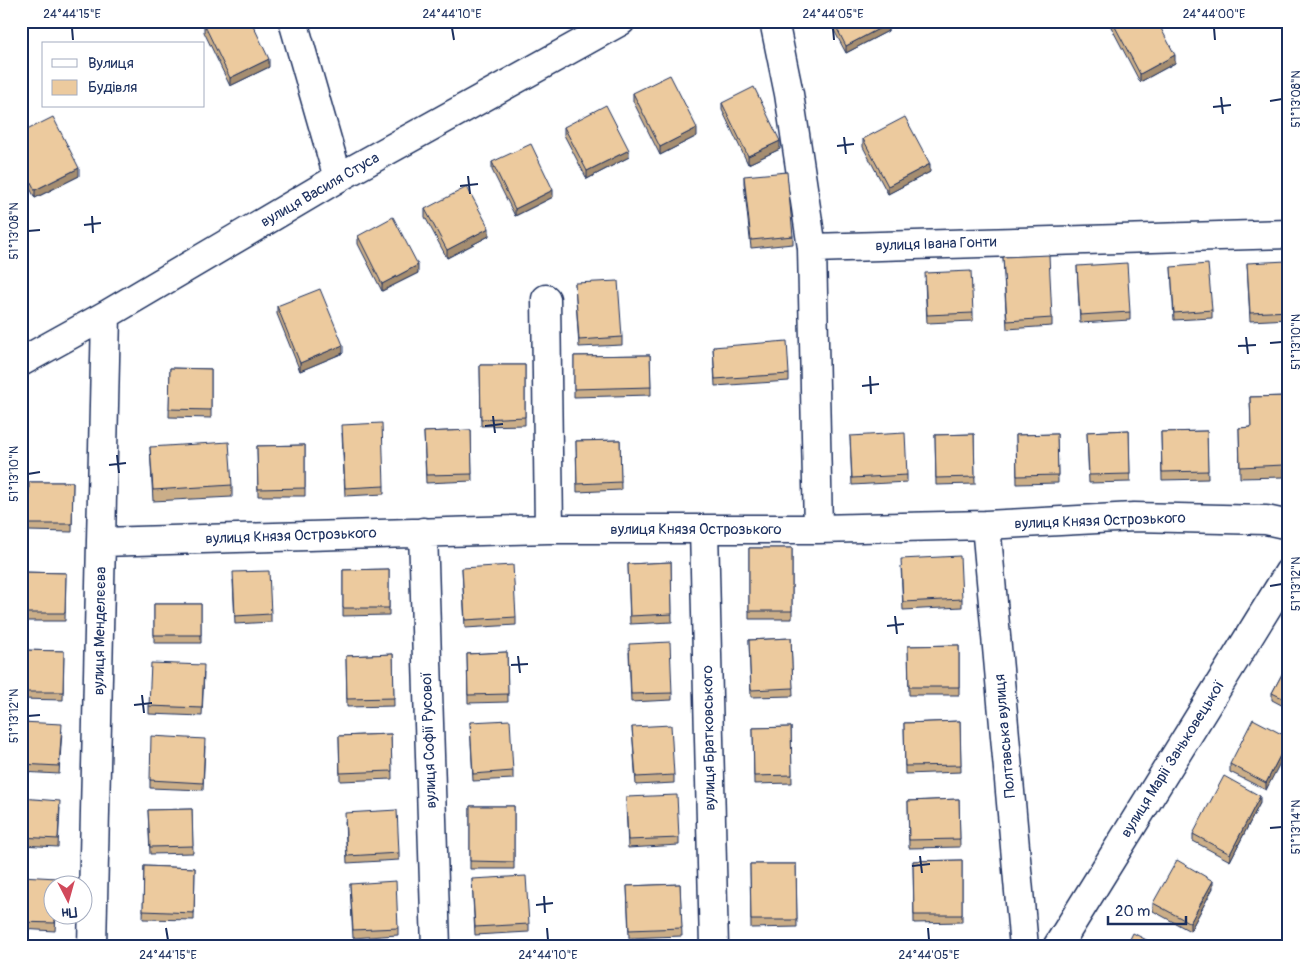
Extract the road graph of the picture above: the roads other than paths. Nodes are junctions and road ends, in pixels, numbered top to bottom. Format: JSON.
{"nodes":[{"id":1,"x":293,"y":21,"type":"edge"},
{"id":2,"x":621,"y":21,"type":"edge"},
{"id":3,"x":774,"y":21,"type":"edge"},
{"id":4,"x":338,"y":178,"type":"junction"},
{"id":5,"x":1289,"y":234,"type":"edge"},
{"id":6,"x":812,"y":248,"type":"junction"},
{"id":7,"x":546,"y":299,"type":"dead end"},
{"id":8,"x":106,"y":315,"type":"junction"},
{"id":9,"x":21,"y":361,"type":"edge"},
{"id":10,"x":986,"y":525,"type":"junction"},
{"id":11,"x":1289,"y":525,"type":"edge"},
{"id":12,"x":549,"y":529,"type":"junction"},
{"id":13,"x":704,"y":529,"type":"junction"},
{"id":14,"x":818,"y":529,"type":"junction"},
{"id":15,"x":423,"y":532,"type":"junction"},
{"id":16,"x":102,"y":542,"type":"junction"},
{"id":17,"x":1289,"y":572,"type":"edge"},
{"id":18,"x":92,"y":947,"type":"edge"},
{"id":19,"x":436,"y":947,"type":"edge"},
{"id":20,"x":714,"y":947,"type":"edge"},
{"id":21,"x":1024,"y":947,"type":"edge"},
{"id":22,"x":1057,"y":947,"type":"edge"}],
"edges":[{"from":1,"to":4,"type":"street"},
{"from":2,"to":4,"type":"street","name":"вулиця Василя Стуса"},
{"from":3,"to":6,"type":"street"},
{"from":4,"to":8,"type":"street","name":"вулиця Василя Стуса"},
{"from":5,"to":6,"type":"street","name":"вулиця Івана Гонти"},
{"from":6,"to":14,"type":"street"},
{"from":7,"to":12,"type":"street"},
{"from":8,"to":9,"type":"street","name":"вулиця Василя Стуса"},
{"from":8,"to":16,"type":"street","name":"вулиця Менделєєва"},
{"from":10,"to":11,"type":"street","name":"вулиця Князя Острозького"},
{"from":10,"to":14,"type":"street","name":"вулиця Князя Острозького"},
{"from":10,"to":21,"type":"street","name":"Полтавська вулиця"},
{"from":12,"to":13,"type":"street","name":"вулиця Князя Острозького"},
{"from":12,"to":15,"type":"street","name":"вулиця Князя Острозького"},
{"from":13,"to":14,"type":"street","name":"вулиця Князя Острозького"},
{"from":13,"to":20,"type":"street","name":"вулиця Братковського"},
{"from":15,"to":16,"type":"street","name":"вулиця Князя Острозького"},
{"from":15,"to":19,"type":"street","name":"вулиця Софії Русової"},
{"from":16,"to":18,"type":"street","name":"вулиця Менделєєва"},
{"from":17,"to":22,"type":"street","name":"вулиця Марії Заньковецької"}]}
